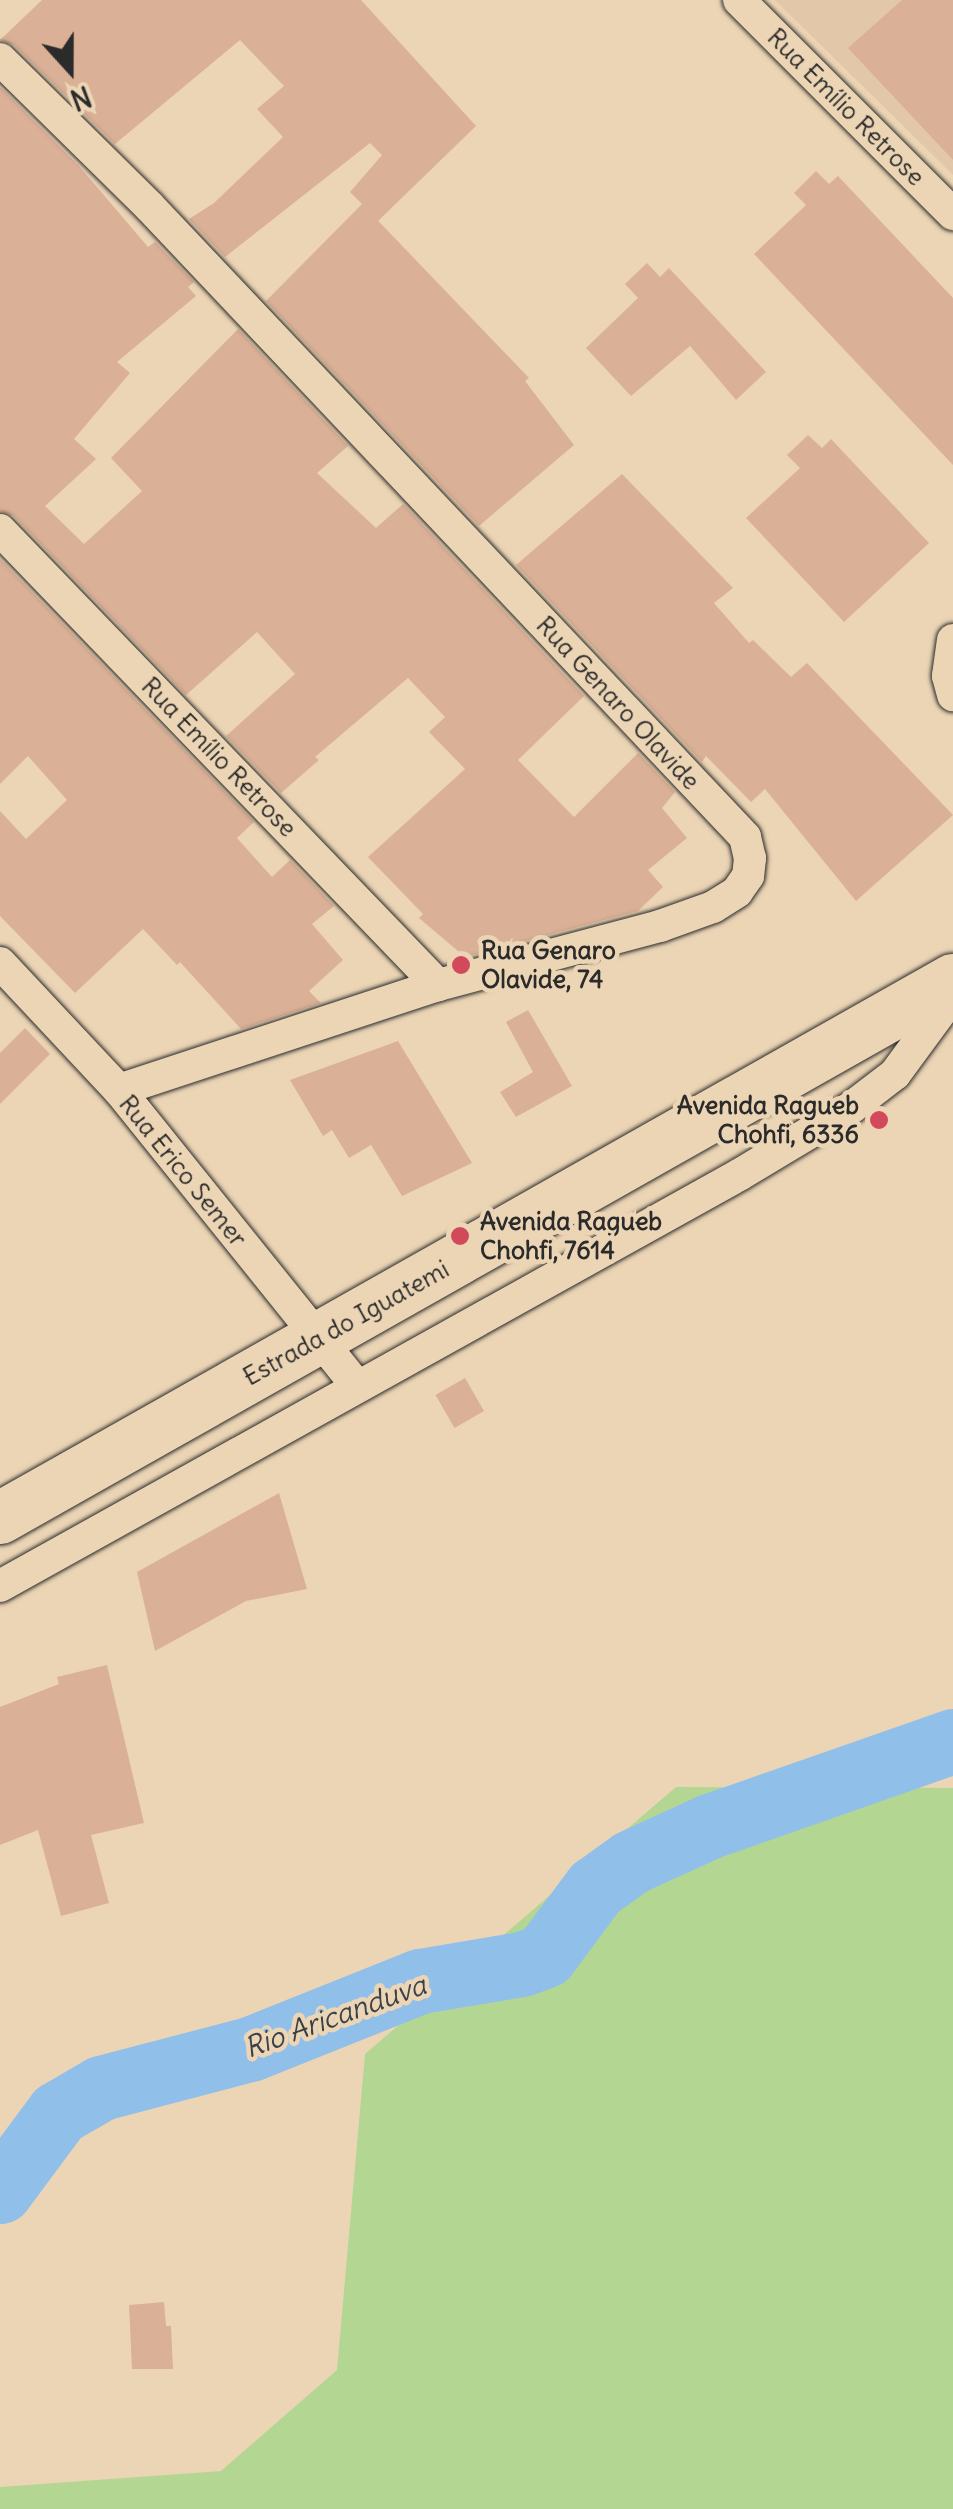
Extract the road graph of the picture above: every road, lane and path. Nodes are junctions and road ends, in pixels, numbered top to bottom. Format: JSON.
{"nodes":[{"id":1,"x":739,"y":0,"type":"edge"},
{"id":2,"x":0,"y":58,"type":"edge"},
{"id":3,"x":953,"y":214,"type":"edge"},
{"id":4,"x":0,"y":530,"type":"edge"},
{"id":5,"x":953,"y":640,"type":"edge"},
{"id":6,"x":953,"y":696,"type":"edge"},
{"id":7,"x":0,"y":963,"type":"edge"},
{"id":8,"x":953,"y":980,"type":"edge"},
{"id":9,"x":438,"y":985,"type":"junction"},
{"id":10,"x":953,"y":995,"type":"edge"},
{"id":11,"x":119,"y":1090,"type":"junction"},
{"id":12,"x":316,"y":1338,"type":"junction"},
{"id":13,"x":357,"y":1386,"type":"junction"},
{"id":14,"x":0,"y":1518,"type":"edge"},
{"id":15,"x":0,"y":1586,"type":"edge"}],
"edges":[{"from":1,"to":3,"type":"street","name":"Rua Emílio Retrose"},
{"from":2,"to":9,"type":"street","name":"Rua Genaro Olavide"},
{"from":4,"to":9,"type":"street","name":"Rua Emílio Retrose"},
{"from":5,"to":6,"type":"street"},
{"from":7,"to":11,"type":"street","name":"Rua Erico Semer"},
{"from":8,"to":12,"type":"main road","name":"Estrada do Iguatemi"},
{"from":9,"to":11,"type":"street","name":"Rua Genaro Olavide"},
{"from":10,"to":13,"type":"street"},
{"from":11,"to":12,"type":"street","name":"Rua Erico Semer"},
{"from":12,"to":13,"type":"street","name":"Rua Erico Semer"},
{"from":12,"to":14,"type":"main road","name":"Estrada do Iguatemi"},
{"from":13,"to":15,"type":"street"}]}
